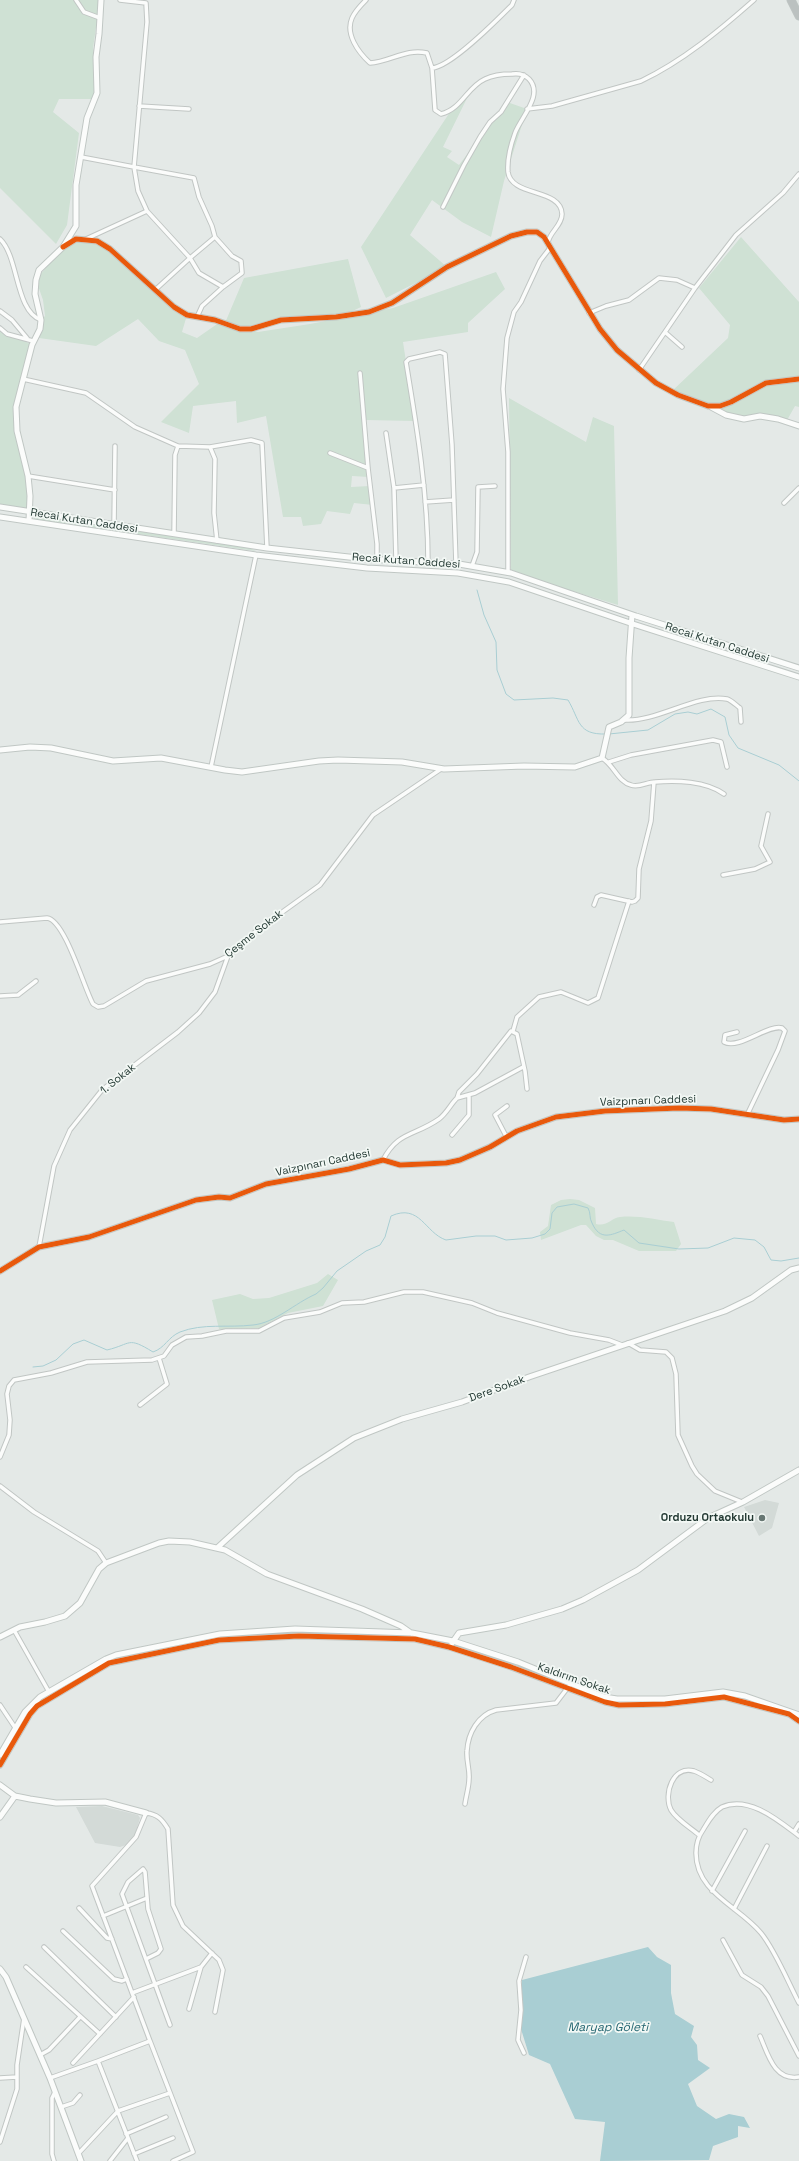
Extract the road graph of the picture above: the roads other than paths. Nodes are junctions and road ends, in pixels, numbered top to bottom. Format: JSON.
{"nodes":[{"id":1,"x":76,"y":0,"type":"edge"},
{"id":2,"x":100,"y":0,"type":"edge"},
{"id":3,"x":120,"y":0,"type":"edge"},
{"id":4,"x":366,"y":0,"type":"edge"},
{"id":5,"x":514,"y":0,"type":"edge"},
{"id":6,"x":754,"y":0,"type":"edge"},
{"id":7,"x":791,"y":0,"type":"edge"},
{"id":8,"x":799,"y":16,"type":"edge"},
{"id":9,"x":100,"y":18,"type":"junction"},
{"id":10,"x":432,"y":68,"type":"junction"},
{"id":11,"x":524,"y":75,"type":"junction"},
{"id":12,"x":139,"y":106,"type":"junction"},
{"id":13,"x":189,"y":109,"type":"dead end"},
{"id":14,"x":527,"y":109,"type":"junction"},
{"id":15,"x":81,"y":157,"type":"junction"},
{"id":16,"x":134,"y":167,"type":"junction"},
{"id":17,"x":799,"y":174,"type":"edge"},
{"id":18,"x":443,"y":207,"type":"dead end"},
{"id":19,"x":147,"y":211,"type":"junction"},
{"id":20,"x":537,"y":232,"type":"junction"},
{"id":21,"x":551,"y":233,"type":"junction"},
{"id":22,"x":215,"y":237,"type":"junction"},
{"id":23,"x":0,"y":239,"type":"edge"},
{"id":24,"x":86,"y":239,"type":"junction"},
{"id":25,"x":549,"y":246,"type":"junction"},
{"id":26,"x":63,"y":247,"type":"junction"},
{"id":27,"x":190,"y":258,"type":"junction"},
{"id":28,"x":223,"y":287,"type":"junction"},
{"id":29,"x":695,"y":288,"type":"junction"},
{"id":30,"x":155,"y":290,"type":"junction"},
{"id":31,"x":0,"y":311,"type":"edge"},
{"id":32,"x":589,"y":313,"type":"junction"},
{"id":33,"x":196,"y":317,"type":"junction"},
{"id":34,"x":41,"y":320,"type":"junction"},
{"id":35,"x":0,"y":328,"type":"edge"},
{"id":36,"x":666,"y":333,"type":"junction"},
{"id":37,"x":27,"y":338,"type":"junction"},
{"id":38,"x":33,"y":341,"type":"junction"},
{"id":39,"x":682,"y":347,"type":"dead end"},
{"id":40,"x":639,"y":370,"type":"junction"},
{"id":41,"x":360,"y":373,"type":"dead end"},
{"id":42,"x":23,"y":379,"type":"junction"},
{"id":43,"x":799,"y":379,"type":"edge"},
{"id":44,"x":708,"y":406,"type":"junction"},
{"id":45,"x":799,"y":426,"type":"edge"},
{"id":46,"x":386,"y":433,"type":"dead end"},
{"id":47,"x":115,"y":446,"type":"dead end"},
{"id":48,"x":178,"y":446,"type":"junction"},
{"id":49,"x":210,"y":447,"type":"junction"},
{"id":50,"x":330,"y":453,"type":"dead end"},
{"id":51,"x":368,"y":468,"type":"junction"},
{"id":52,"x":28,"y":476,"type":"junction"},
{"id":53,"x":424,"y":485,"type":"junction"},
{"id":54,"x":495,"y":486,"type":"dead end"},
{"id":55,"x":394,"y":488,"type":"junction"},
{"id":56,"x":799,"y":488,"type":"edge"},
{"id":57,"x":115,"y":490,"type":"junction"},
{"id":58,"x":454,"y":500,"type":"junction"},
{"id":59,"x":425,"y":502,"type":"junction"},
{"id":60,"x":784,"y":503,"type":"dead end"},
{"id":61,"x":0,"y":507,"type":"edge"},
{"id":62,"x":30,"y":512,"type":"junction"},
{"id":63,"x":0,"y":516,"type":"edge"},
{"id":64,"x":29,"y":521,"type":"junction"},
{"id":65,"x":114,"y":525,"type":"junction"},
{"id":66,"x":174,"y":534,"type":"junction"},
{"id":67,"x":217,"y":542,"type":"junction"},
{"id":68,"x":267,"y":548,"type":"junction"},
{"id":69,"x":256,"y":555,"type":"junction"},
{"id":70,"x":377,"y":560,"type":"junction"},
{"id":71,"x":396,"y":560,"type":"junction"},
{"id":72,"x":428,"y":562,"type":"junction"},
{"id":73,"x":456,"y":564,"type":"junction"},
{"id":74,"x":472,"y":566,"type":"junction"},
{"id":75,"x":508,"y":573,"type":"junction"},
{"id":76,"x":632,"y":615,"type":"junction"},
{"id":77,"x":631,"y":624,"type":"junction"},
{"id":78,"x":799,"y":668,"type":"edge"},
{"id":79,"x":799,"y":677,"type":"edge"},
{"id":80,"x":625,"y":720,"type":"junction"},
{"id":81,"x":741,"y":722,"type":"dead end"},
{"id":82,"x":0,"y":750,"type":"edge"},
{"id":83,"x":602,"y":758,"type":"junction"},
{"id":84,"x":610,"y":762,"type":"junction"},
{"id":85,"x":211,"y":767,"type":"junction"},
{"id":86,"x":727,"y":767,"type":"dead end"},
{"id":87,"x":444,"y":769,"type":"junction"},
{"id":88,"x":654,"y":782,"type":"junction"},
{"id":89,"x":724,"y":794,"type":"dead end"},
{"id":90,"x":768,"y":814,"type":"dead end"},
{"id":91,"x":723,"y":875,"type":"dead end"},
{"id":92,"x":629,"y":901,"type":"junction"},
{"id":93,"x":594,"y":905,"type":"dead end"},
{"id":94,"x":0,"y":922,"type":"edge"},
{"id":95,"x":228,"y":956,"type":"junction"},
{"id":96,"x":36,"y":981,"type":"dead end"},
{"id":97,"x":0,"y":996,"type":"edge"},
{"id":98,"x":513,"y":1031,"type":"junction"},
{"id":99,"x":737,"y":1032,"type":"dead end"},
{"id":100,"x":523,"y":1067,"type":"junction"},
{"id":101,"x":526,"y":1089,"type":"dead end"},
{"id":102,"x":469,"y":1095,"type":"junction"},
{"id":103,"x":457,"y":1098,"type":"junction"},
{"id":104,"x":507,"y":1106,"type":"dead end"},
{"id":105,"x":748,"y":1114,"type":"junction"},
{"id":106,"x":799,"y":1119,"type":"edge"},
{"id":107,"x":452,"y":1136,"type":"dead end"},
{"id":108,"x":506,"y":1136,"type":"junction"},
{"id":109,"x":383,"y":1160,"type":"junction"},
{"id":110,"x":39,"y":1247,"type":"junction"},
{"id":111,"x":799,"y":1268,"type":"edge"},
{"id":112,"x":0,"y":1271,"type":"edge"},
{"id":113,"x":628,"y":1343,"type":"junction"},
{"id":114,"x":622,"y":1345,"type":"junction"},
{"id":115,"x":159,"y":1358,"type":"junction"},
{"id":116,"x":140,"y":1405,"type":"dead end"},
{"id":117,"x":0,"y":1457,"type":"edge"},
{"id":118,"x":799,"y":1470,"type":"edge"},
{"id":119,"x":0,"y":1486,"type":"edge"},
{"id":120,"x":743,"y":1502,"type":"junction"},
{"id":121,"x":216,"y":1548,"type":"junction"},
{"id":122,"x":106,"y":1563,"type":"junction"},
{"id":123,"x":14,"y":1630,"type":"junction"},
{"id":124,"x":412,"y":1633,"type":"junction"},
{"id":125,"x":0,"y":1637,"type":"edge"},
{"id":126,"x":415,"y":1639,"type":"junction"},
{"id":127,"x":453,"y":1641,"type":"junction"},
{"id":128,"x":449,"y":1647,"type":"junction"},
{"id":129,"x":570,"y":1686,"type":"junction"},
{"id":130,"x":48,"y":1692,"type":"junction"},
{"id":131,"x":0,"y":1705,"type":"edge"},
{"id":132,"x":799,"y":1715,"type":"edge"},
{"id":133,"x":799,"y":1721,"type":"edge"},
{"id":134,"x":18,"y":1730,"type":"junction"},
{"id":135,"x":0,"y":1755,"type":"edge"},
{"id":136,"x":0,"y":1765,"type":"edge"},
{"id":137,"x":710,"y":1780,"type":"dead end"},
{"id":138,"x":0,"y":1785,"type":"edge"},
{"id":139,"x":15,"y":1796,"type":"junction"},
{"id":140,"x":465,"y":1804,"type":"dead end"},
{"id":141,"x":146,"y":1813,"type":"junction"},
{"id":142,"x":0,"y":1817,"type":"edge"},
{"id":143,"x":799,"y":1824,"type":"edge"},
{"id":144,"x":745,"y":1831,"type":"dead end"},
{"id":145,"x":794,"y":1832,"type":"junction"},
{"id":146,"x":699,"y":1835,"type":"junction"},
{"id":147,"x":799,"y":1836,"type":"edge"},
{"id":148,"x":767,"y":1846,"type":"dead end"},
{"id":149,"x":712,"y":1891,"type":"junction"},
{"id":150,"x":147,"y":1898,"type":"junction"},
{"id":151,"x":126,"y":1906,"type":"junction"},
{"id":152,"x":79,"y":1908,"type":"dead end"},
{"id":153,"x":734,"y":1909,"type":"junction"},
{"id":154,"x":103,"y":1916,"type":"junction"},
{"id":155,"x":63,"y":1931,"type":"dead end"},
{"id":156,"x":112,"y":1939,"type":"junction"},
{"id":157,"x":723,"y":1940,"type":"dead end"},
{"id":158,"x":44,"y":1947,"type":"dead end"},
{"id":159,"x":212,"y":1953,"type":"junction"},
{"id":160,"x":526,"y":1957,"type":"dead end"},
{"id":161,"x":146,"y":1959,"type":"junction"},
{"id":162,"x":26,"y":1967,"type":"dead end"},
{"id":163,"x":201,"y":1967,"type":"junction"},
{"id":164,"x":0,"y":1969,"type":"edge"},
{"id":165,"x":127,"y":1979,"type":"junction"},
{"id":166,"x":156,"y":1984,"type":"junction"},
{"id":167,"x":133,"y":1995,"type":"junction"},
{"id":168,"x":799,"y":2003,"type":"edge"},
{"id":169,"x":189,"y":2009,"type":"dead end"},
{"id":170,"x":215,"y":2012,"type":"dead end"},
{"id":171,"x":116,"y":2016,"type":"junction"},
{"id":172,"x":24,"y":2017,"type":"junction"},
{"id":173,"x":80,"y":2017,"type":"junction"},
{"id":174,"x":170,"y":2025,"type":"dead end"},
{"id":175,"x":100,"y":2034,"type":"junction"},
{"id":176,"x":760,"y":2036,"type":"dead end"},
{"id":177,"x":150,"y":2041,"type":"junction"},
{"id":178,"x":524,"y":2053,"type":"dead end"},
{"id":179,"x":40,"y":2055,"type":"junction"},
{"id":180,"x":799,"y":2056,"type":"edge"},
{"id":181,"x":98,"y":2061,"type":"junction"},
{"id":182,"x":73,"y":2062,"type":"dead end"},
{"id":183,"x":17,"y":2077,"type":"junction"},
{"id":184,"x":799,"y":2077,"type":"edge"},
{"id":185,"x":0,"y":2078,"type":"edge"},
{"id":186,"x":50,"y":2078,"type":"junction"},
{"id":187,"x":55,"y":2092,"type":"junction"},
{"id":188,"x":170,"y":2093,"type":"junction"},
{"id":189,"x":80,"y":2095,"type":"dead end"},
{"id":190,"x":61,"y":2107,"type":"junction"},
{"id":191,"x":118,"y":2111,"type":"junction"},
{"id":192,"x":166,"y":2117,"type":"dead end"},
{"id":193,"x":127,"y":2136,"type":"junction"},
{"id":194,"x":173,"y":2138,"type":"dead end"},
{"id":195,"x":0,"y":2142,"type":"edge"},
{"id":196,"x":78,"y":2154,"type":"junction"},
{"id":197,"x":134,"y":2154,"type":"junction"},
{"id":198,"x":54,"y":2161,"type":"edge"},
{"id":199,"x":81,"y":2161,"type":"edge"},
{"id":200,"x":110,"y":2161,"type":"edge"},
{"id":201,"x":137,"y":2161,"type":"edge"},
{"id":202,"x":173,"y":2161,"type":"edge"}],
"edges":[{"from":1,"to":9,"type":"street"},
{"from":2,"to":9,"type":"street"},
{"from":3,"to":12,"type":"street"},
{"from":4,"to":10,"type":"street"},
{"from":5,"to":10,"type":"street"},
{"from":6,"to":14,"type":"street"},
{"from":7,"to":8,"type":"highway"},
{"from":9,"to":15,"type":"street"},
{"from":10,"to":11,"type":"street"},
{"from":11,"to":14,"type":"street"},
{"from":11,"to":18,"type":"street"},
{"from":12,"to":13,"type":"street"},
{"from":12,"to":16,"type":"street"},
{"from":14,"to":21,"type":"street"},
{"from":15,"to":16,"type":"street"},
{"from":15,"to":26,"type":"street"},
{"from":16,"to":19,"type":"street"},
{"from":16,"to":22,"type":"street"},
{"from":17,"to":29,"type":"street"},
{"from":19,"to":24,"type":"street"},
{"from":19,"to":27,"type":"street"},
{"from":20,"to":21,"type":"street"},
{"from":20,"to":25,"type":"street"},
{"from":20,"to":33,"type":"street"},
{"from":21,"to":25,"type":"street"},
{"from":22,"to":27,"type":"street"},
{"from":22,"to":28,"type":"street"},
{"from":23,"to":34,"type":"street"},
{"from":24,"to":26,"type":"street"},
{"from":24,"to":30,"type":"street"},
{"from":25,"to":32,"type":"street"},
{"from":25,"to":75,"type":"street"},
{"from":26,"to":34,"type":"street"},
{"from":27,"to":28,"type":"street"},
{"from":27,"to":30,"type":"street"},
{"from":28,"to":33,"type":"street"},
{"from":29,"to":32,"type":"street"},
{"from":29,"to":36,"type":"street"},
{"from":30,"to":33,"type":"street"},
{"from":31,"to":37,"type":"street"},
{"from":32,"to":40,"type":"street"},
{"from":34,"to":38,"type":"street"},
{"from":35,"to":37,"type":"street"},
{"from":36,"to":39,"type":"street"},
{"from":36,"to":40,"type":"street"},
{"from":37,"to":38,"type":"street"},
{"from":38,"to":42,"type":"street"},
{"from":40,"to":44,"type":"street"},
{"from":41,"to":51,"type":"street"},
{"from":42,"to":48,"type":"street"},
{"from":42,"to":52,"type":"street"},
{"from":43,"to":44,"type":"street"},
{"from":44,"to":45,"type":"street"},
{"from":46,"to":55,"type":"street"},
{"from":47,"to":57,"type":"street"},
{"from":48,"to":49,"type":"street"},
{"from":48,"to":66,"type":"street"},
{"from":49,"to":67,"type":"street"},
{"from":49,"to":68,"type":"street"},
{"from":50,"to":51,"type":"street"},
{"from":51,"to":70,"type":"street"},
{"from":52,"to":57,"type":"street"},
{"from":52,"to":62,"type":"street"},
{"from":53,"to":55,"type":"street"},
{"from":53,"to":58,"type":"street"},
{"from":53,"to":59,"type":"street"},
{"from":54,"to":74,"type":"street"},
{"from":55,"to":71,"type":"street"},
{"from":56,"to":60,"type":"street"},
{"from":57,"to":65,"type":"street"},
{"from":58,"to":59,"type":"street"},
{"from":58,"to":73,"type":"street"},
{"from":59,"to":72,"type":"street"},
{"from":61,"to":62,"type":"street","name":"Recai Kutan Caddesi"},
{"from":62,"to":64,"type":"street"},
{"from":62,"to":65,"type":"street","name":"Recai Kutan Caddesi"},
{"from":63,"to":64,"type":"street","name":"Recai Kutan Caddesi"},
{"from":64,"to":69,"type":"street","name":"Recai Kutan Caddesi"},
{"from":65,"to":66,"type":"street","name":"Recai Kutan Caddesi"},
{"from":66,"to":67,"type":"street","name":"Recai Kutan Caddesi"},
{"from":67,"to":68,"type":"street","name":"Recai Kutan Caddesi"},
{"from":68,"to":70,"type":"street","name":"Recai Kutan Caddesi"},
{"from":69,"to":77,"type":"street","name":"Recai Kutan Caddesi"},
{"from":69,"to":85,"type":"street"},
{"from":70,"to":71,"type":"street","name":"Recai Kutan Caddesi"},
{"from":71,"to":72,"type":"street","name":"Recai Kutan Caddesi"},
{"from":72,"to":73,"type":"street","name":"Recai Kutan Caddesi"},
{"from":73,"to":74,"type":"street","name":"Recai Kutan Caddesi"},
{"from":74,"to":75,"type":"street","name":"Recai Kutan Caddesi"},
{"from":75,"to":76,"type":"street","name":"Recai Kutan Caddesi"},
{"from":76,"to":77,"type":"street"},
{"from":76,"to":78,"type":"street","name":"Recai Kutan Caddesi"},
{"from":77,"to":79,"type":"street","name":"Recai Kutan Caddesi"},
{"from":77,"to":80,"type":"street"},
{"from":80,"to":81,"type":"street"},
{"from":80,"to":83,"type":"street"},
{"from":82,"to":85,"type":"street"},
{"from":83,"to":84,"type":"street"},
{"from":83,"to":87,"type":"street"},
{"from":84,"to":86,"type":"street"},
{"from":84,"to":88,"type":"street"},
{"from":85,"to":87,"type":"street"},
{"from":87,"to":95,"type":"street","name":"Çeşme Sokak"},
{"from":88,"to":89,"type":"street"},
{"from":88,"to":92,"type":"street"},
{"from":90,"to":91,"type":"street"},
{"from":92,"to":93,"type":"street"},
{"from":92,"to":98,"type":"street"},
{"from":94,"to":95,"type":"street","name":"Çeşme Sokak"},
{"from":95,"to":110,"type":"street","name":"1. Sokak"},
{"from":96,"to":97,"type":"street"},
{"from":98,"to":100,"type":"street"},
{"from":98,"to":103,"type":"street"},
{"from":99,"to":105,"type":"street"},
{"from":100,"to":101,"type":"street"},
{"from":100,"to":102,"type":"street"},
{"from":102,"to":103,"type":"street"},
{"from":102,"to":107,"type":"street"},
{"from":103,"to":109,"type":"street"},
{"from":104,"to":108,"type":"street"},
{"from":105,"to":106,"type":"street","name":"Vaizpınarı Caddesi"},
{"from":105,"to":108,"type":"street","name":"Vaizpınarı Caddesi"},
{"from":108,"to":109,"type":"street","name":"Vaizpınarı Caddesi"},
{"from":109,"to":110,"type":"street","name":"Vaizpınarı Caddesi"},
{"from":110,"to":112,"type":"street","name":"Vaizpınarı Caddesi"},
{"from":111,"to":113,"type":"street","name":"Dere Sokak"},
{"from":113,"to":114,"type":"street","name":"Dere Sokak"},
{"from":113,"to":120,"type":"street"},
{"from":114,"to":115,"type":"street"},
{"from":114,"to":121,"type":"street","name":"Dere Sokak"},
{"from":115,"to":116,"type":"street"},
{"from":115,"to":117,"type":"street"},
{"from":118,"to":120,"type":"street"},
{"from":119,"to":122,"type":"street"},
{"from":120,"to":127,"type":"street"},
{"from":121,"to":122,"type":"street","name":"Kaldırım Sokak"},
{"from":121,"to":124,"type":"street","name":"Kaldırım Sokak"},
{"from":122,"to":123,"type":"street"},
{"from":123,"to":125,"type":"street"},
{"from":123,"to":130,"type":"street"},
{"from":124,"to":126,"type":"street"},
{"from":124,"to":127,"type":"street","name":"Kaldırım Sokak"},
{"from":124,"to":130,"type":"street"},
{"from":126,"to":128,"type":"street","name":"Kaldırım Sokak"},
{"from":126,"to":134,"type":"street","name":"Kaldırım Sokak"},
{"from":127,"to":128,"type":"street"},
{"from":127,"to":129,"type":"street","name":"Kaldırım Sokak"},
{"from":128,"to":129,"type":"street","name":"Kaldırım Sokak"},
{"from":129,"to":132,"type":"street","name":"Kaldırım Sokak"},
{"from":129,"to":133,"type":"street","name":"Kaldırım Sokak"},
{"from":129,"to":140,"type":"street"},
{"from":130,"to":134,"type":"street"},
{"from":131,"to":134,"type":"street"},
{"from":134,"to":135,"type":"street"},
{"from":134,"to":136,"type":"street"},
{"from":137,"to":146,"type":"street"},
{"from":138,"to":139,"type":"street"},
{"from":139,"to":141,"type":"street"},
{"from":139,"to":142,"type":"street"},
{"from":141,"to":154,"type":"street"},
{"from":141,"to":159,"type":"street"},
{"from":143,"to":145,"type":"street"},
{"from":144,"to":149,"type":"street"},
{"from":145,"to":146,"type":"street"},
{"from":145,"to":147,"type":"street"},
{"from":146,"to":149,"type":"street"},
{"from":148,"to":153,"type":"street"},
{"from":149,"to":153,"type":"street"},
{"from":150,"to":151,"type":"street"},
{"from":150,"to":151,"type":"street"},
{"from":150,"to":161,"type":"street"},
{"from":151,"to":154,"type":"street"},
{"from":151,"to":161,"type":"street"},
{"from":152,"to":156,"type":"street"},
{"from":153,"to":168,"type":"street"},
{"from":154,"to":156,"type":"street"},
{"from":155,"to":165,"type":"street"},
{"from":156,"to":165,"type":"street"},
{"from":157,"to":180,"type":"street"},
{"from":158,"to":171,"type":"street"},
{"from":159,"to":163,"type":"street"},
{"from":159,"to":170,"type":"street"},
{"from":160,"to":178,"type":"street"},
{"from":161,"to":166,"type":"street"},
{"from":162,"to":173,"type":"street"},
{"from":163,"to":166,"type":"street"},
{"from":163,"to":169,"type":"street"},
{"from":164,"to":172,"type":"street"},
{"from":165,"to":167,"type":"street"},
{"from":166,"to":167,"type":"street"},
{"from":166,"to":174,"type":"street"},
{"from":167,"to":171,"type":"street"},
{"from":167,"to":177,"type":"street"},
{"from":171,"to":175,"type":"street"},
{"from":172,"to":179,"type":"street"},
{"from":172,"to":183,"type":"street"},
{"from":173,"to":175,"type":"street"},
{"from":173,"to":179,"type":"street"},
{"from":175,"to":182,"type":"street"},
{"from":176,"to":184,"type":"street"},
{"from":177,"to":181,"type":"street"},
{"from":177,"to":188,"type":"street"},
{"from":179,"to":186,"type":"street"},
{"from":181,"to":186,"type":"street"},
{"from":181,"to":191,"type":"street"},
{"from":183,"to":185,"type":"street"},
{"from":183,"to":195,"type":"street"},
{"from":186,"to":187,"type":"street"},
{"from":187,"to":190,"type":"street"},
{"from":187,"to":198,"type":"street"},
{"from":188,"to":191,"type":"street"},
{"from":188,"to":202,"type":"street"},
{"from":189,"to":190,"type":"street"},
{"from":190,"to":196,"type":"street"},
{"from":191,"to":193,"type":"street"},
{"from":191,"to":196,"type":"street"},
{"from":192,"to":193,"type":"street"},
{"from":193,"to":197,"type":"street"},
{"from":193,"to":200,"type":"street"},
{"from":194,"to":197,"type":"street"},
{"from":196,"to":199,"type":"street"},
{"from":197,"to":201,"type":"street"}]}
